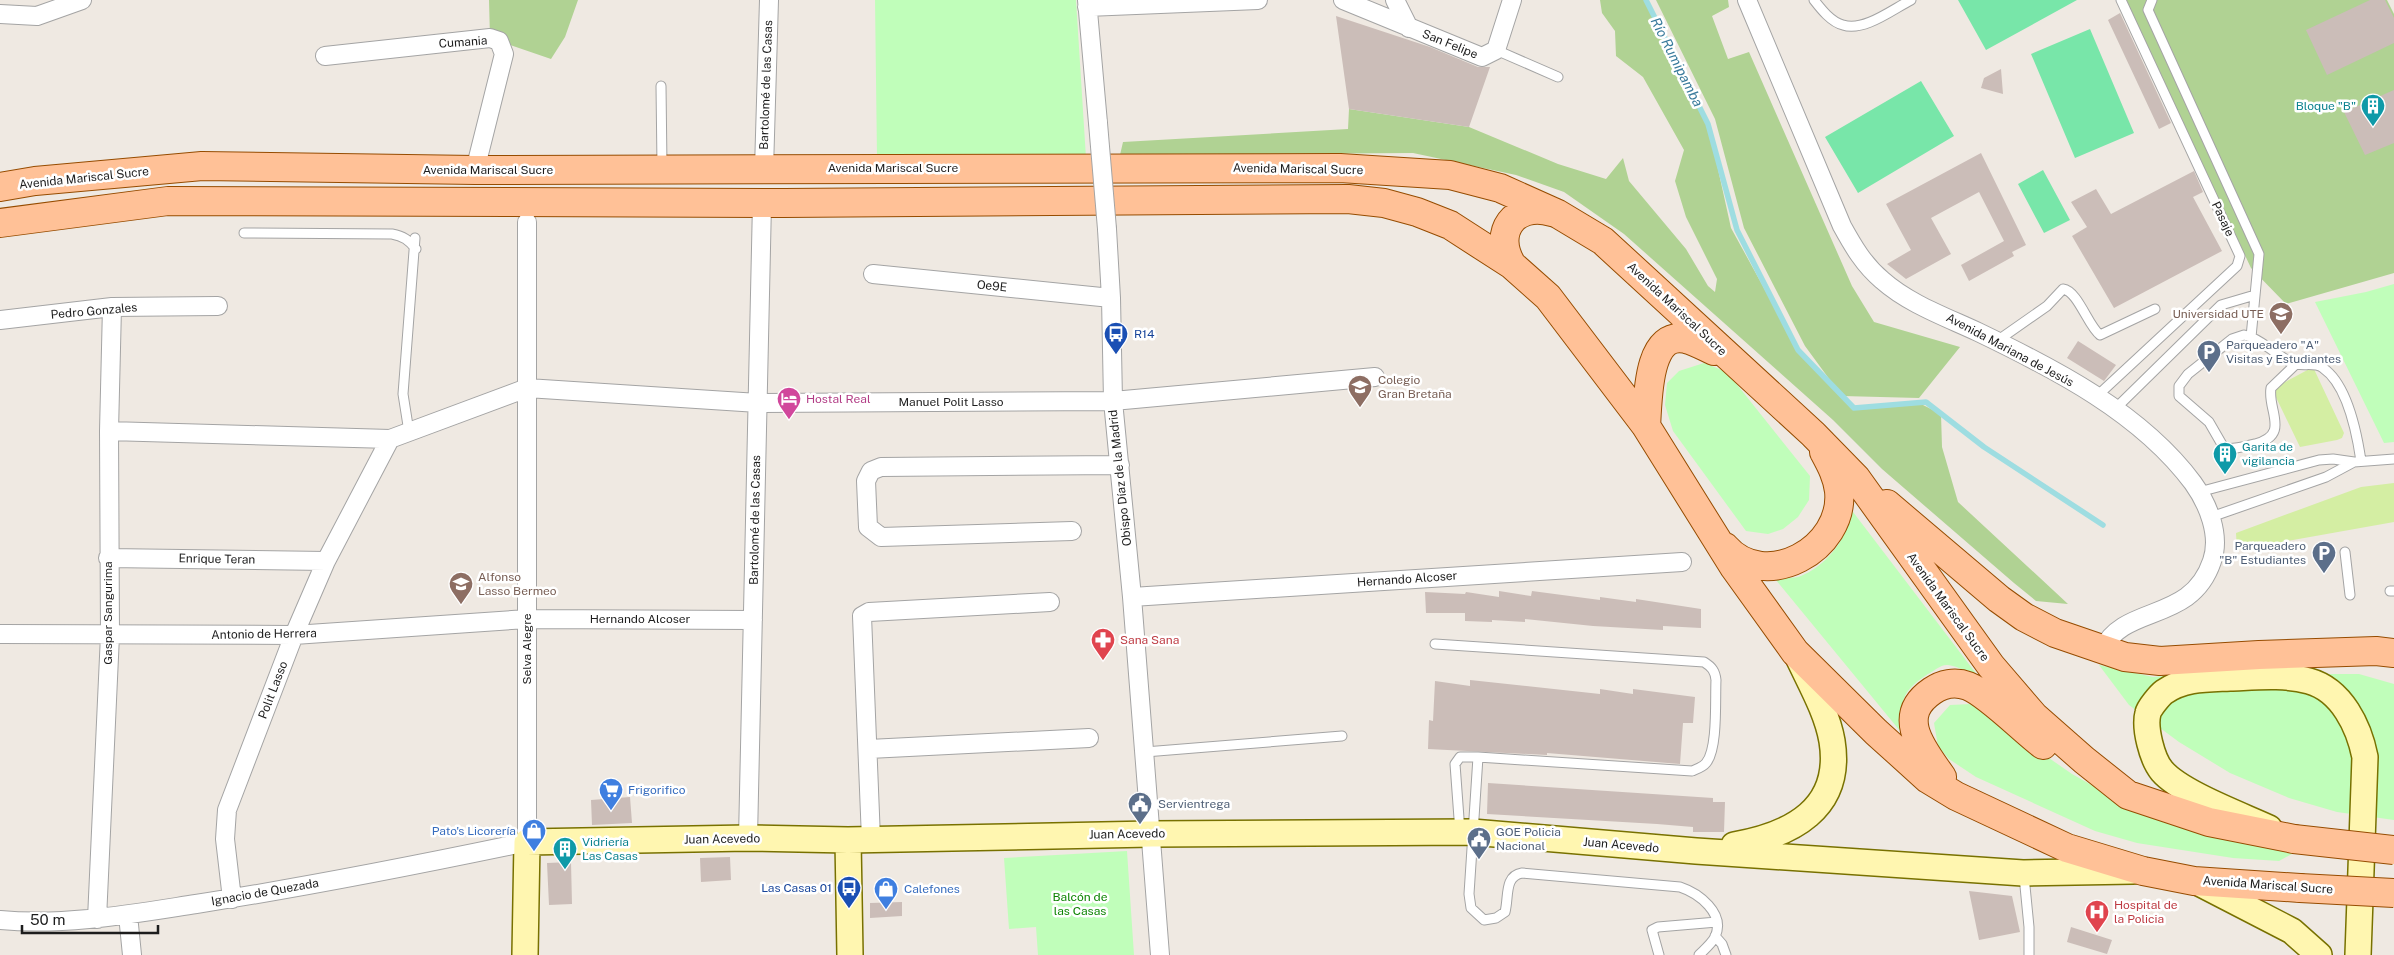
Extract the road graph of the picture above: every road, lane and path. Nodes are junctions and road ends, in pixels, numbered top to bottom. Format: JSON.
{"nodes":[{"id":1,"x":82,"y":0,"type":"edge"},
{"id":2,"x":769,"y":0,"type":"edge"},
{"id":3,"x":1258,"y":0,"type":"edge"},
{"id":4,"x":1343,"y":0,"type":"edge"},
{"id":5,"x":1395,"y":0,"type":"edge"},
{"id":6,"x":1512,"y":0,"type":"edge"},
{"id":7,"x":1747,"y":0,"type":"edge"},
{"id":8,"x":1814,"y":0,"type":"edge"},
{"id":9,"x":1911,"y":0,"type":"edge"},
{"id":10,"x":2121,"y":0,"type":"edge"},
{"id":11,"x":2152,"y":0,"type":"edge"},
{"id":12,"x":1087,"y":4,"type":"edge"},
{"id":13,"x":0,"y":14,"type":"edge"},
{"id":14,"x":1409,"y":28,"type":"junction"},
{"id":15,"x":1496,"y":50,"type":"junction"},
{"id":16,"x":325,"y":56,"type":"dead end"},
{"id":17,"x":1558,"y":77,"type":"dead end"},
{"id":18,"x":661,"y":86,"type":"dead end"},
{"id":19,"x":764,"y":169,"type":"junction"},
{"id":20,"x":475,"y":170,"type":"junction"},
{"id":21,"x":662,"y":170,"type":"junction"},
{"id":22,"x":0,"y":187,"type":"edge"},
{"id":23,"x":762,"y":203,"type":"junction"},
{"id":24,"x":1558,"y":214,"type":"junction"},
{"id":25,"x":0,"y":222,"type":"edge"},
{"id":26,"x":528,"y":222,"type":"dead end"},
{"id":27,"x":244,"y":233,"type":"dead end"},
{"id":28,"x":415,"y":238,"type":"dead end"},
{"id":29,"x":416,"y":249,"type":"junction"},
{"id":30,"x":1512,"y":265,"type":"junction"},
{"id":31,"x":873,"y":274,"type":"dead end"},
{"id":32,"x":2255,"y":295,"type":"junction"},
{"id":33,"x":1111,"y":298,"type":"junction"},
{"id":34,"x":218,"y":306,"type":"dead end"},
{"id":35,"x":112,"y":307,"type":"junction"},
{"id":36,"x":2155,"y":308,"type":"dead end"},
{"id":37,"x":0,"y":320,"type":"edge"},
{"id":38,"x":2251,"y":337,"type":"junction"},
{"id":39,"x":1998,"y":341,"type":"junction"},
{"id":40,"x":1731,"y":359,"type":"junction"},
{"id":41,"x":2296,"y":364,"type":"junction"},
{"id":42,"x":1375,"y":377,"type":"dead end"},
{"id":43,"x":527,"y":388,"type":"junction"},
{"id":44,"x":2097,"y":396,"type":"junction"},
{"id":45,"x":1113,"y":401,"type":"junction"},
{"id":46,"x":758,"y":403,"type":"junction"},
{"id":47,"x":2116,"y":409,"type":"junction"},
{"id":48,"x":1646,"y":426,"type":"junction"},
{"id":49,"x":108,"y":431,"type":"junction"},
{"id":50,"x":409,"y":432,"type":"junction"},
{"id":51,"x":1813,"y":434,"type":"junction"},
{"id":52,"x":390,"y":439,"type":"junction"},
{"id":53,"x":2394,"y":459,"type":"edge"},
{"id":54,"x":2357,"y":462,"type":"junction"},
{"id":55,"x":1120,"y":465,"type":"junction"},
{"id":56,"x":1856,"y":478,"type":"junction"},
{"id":57,"x":2199,"y":492,"type":"junction"},
{"id":58,"x":2210,"y":517,"type":"junction"},
{"id":59,"x":1072,"y":531,"type":"dead end"},
{"id":60,"x":1712,"y":533,"type":"junction"},
{"id":61,"x":2345,"y":552,"type":"dead end"},
{"id":62,"x":108,"y":558,"type":"junction"},
{"id":63,"x":326,"y":561,"type":"junction"},
{"id":64,"x":1682,"y":562,"type":"dead end"},
{"id":65,"x":2350,"y":595,"type":"dead end"},
{"id":66,"x":1132,"y":597,"type":"junction"},
{"id":67,"x":1050,"y":602,"type":"dead end"},
{"id":68,"x":527,"y":619,"type":"junction"},
{"id":69,"x":753,"y":620,"type":"junction"},
{"id":70,"x":0,"y":634,"type":"edge"},
{"id":71,"x":110,"y":635,"type":"junction"},
{"id":72,"x":294,"y":635,"type":"junction"},
{"id":73,"x":1435,"y":644,"type":"dead end"},
{"id":74,"x":2102,"y":650,"type":"junction"},
{"id":75,"x":1796,"y":652,"type":"junction"},
{"id":76,"x":2394,"y":654,"type":"edge"},
{"id":77,"x":1342,"y":736,"type":"dead end"},
{"id":78,"x":1089,"y":738,"type":"dead end"},
{"id":79,"x":869,"y":749,"type":"junction"},
{"id":80,"x":1144,"y":752,"type":"junction"},
{"id":81,"x":1478,"y":757,"type":"junction"},
{"id":82,"x":1956,"y":796,"type":"junction"},
{"id":83,"x":2128,"y":796,"type":"junction"},
{"id":84,"x":1466,"y":833,"type":"junction"},
{"id":85,"x":1151,"y":834,"type":"junction"},
{"id":86,"x":748,"y":838,"type":"junction"},
{"id":87,"x":2294,"y":839,"type":"junction"},
{"id":88,"x":860,"y":840,"type":"junction"},
{"id":89,"x":527,"y":842,"type":"junction"},
{"id":90,"x":2394,"y":850,"type":"edge"},
{"id":91,"x":1696,"y":851,"type":"junction"},
{"id":92,"x":2142,"y":871,"type":"junction"},
{"id":93,"x":2023,"y":873,"type":"junction"},
{"id":94,"x":2194,"y":881,"type":"junction"},
{"id":95,"x":2394,"y":893,"type":"edge"},
{"id":96,"x":232,"y":899,"type":"junction"},
{"id":97,"x":128,"y":915,"type":"junction"},
{"id":98,"x":97,"y":919,"type":"junction"},
{"id":99,"x":0,"y":920,"type":"edge"},
{"id":100,"x":1717,"y":922,"type":"junction"},
{"id":101,"x":1716,"y":936,"type":"junction"},
{"id":102,"x":132,"y":955,"type":"edge"},
{"id":103,"x":526,"y":955,"type":"edge"},
{"id":104,"x":850,"y":955,"type":"edge"},
{"id":105,"x":1160,"y":955,"type":"edge"},
{"id":106,"x":1659,"y":955,"type":"edge"},
{"id":107,"x":1699,"y":955,"type":"edge"},
{"id":108,"x":1726,"y":955,"type":"edge"},
{"id":109,"x":2029,"y":955,"type":"edge"},
{"id":110,"x":2319,"y":955,"type":"edge"},
{"id":111,"x":2358,"y":955,"type":"edge"}],
"edges":[{"from":1,"to":13,"type":"street"},
{"from":2,"to":19,"type":"street","name":"Bartolomé de las Casas"},
{"from":3,"to":12,"type":"street"},
{"from":4,"to":14,"type":"street","name":"San Felipe"},
{"from":5,"to":14,"type":"street","name":"San Felipe"},
{"from":6,"to":15,"type":"street","name":"San Felipe"},
{"from":7,"to":39,"type":"street","name":"Avenida Mariana de Jesús"},
{"from":8,"to":9,"type":"lane"},
{"from":10,"to":44,"type":"lane","name":"Pasaje"},
{"from":11,"to":32,"type":"lane"},
{"from":12,"to":33,"type":"street","name":"Obispo Díaz de la Madrid","bridge":true},
{"from":14,"to":15,"type":"street","name":"San Felipe"},
{"from":15,"to":17,"type":"lane"},
{"from":16,"to":20,"type":"street","name":"Cumania"},
{"from":18,"to":21,"type":"lane"},
{"from":19,"to":21,"type":"main road","name":"Avenida Mariscal Sucre"},
{"from":19,"to":24,"type":"main road","name":"Avenida Mariscal Sucre"},
{"from":20,"to":21,"type":"main road","name":"Avenida Mariscal Sucre"},
{"from":20,"to":22,"type":"main road","name":"Avenida Mariscal Sucre"},
{"from":23,"to":25,"type":"main road","name":"Avenida Mariscal Sucre"},
{"from":23,"to":30,"type":"main road","name":"Avenida Mariscal Sucre"},
{"from":23,"to":46,"type":"street","name":"Bartolomé de las Casas"},
{"from":24,"to":30,"type":"main road"},
{"from":24,"to":40,"type":"main road","name":"Avenida Mariscal Sucre"},
{"from":26,"to":43,"type":"street","name":"Selva Alegre"},
{"from":27,"to":29,"type":"lane"},
{"from":28,"to":29,"type":"lane"},
{"from":29,"to":50,"type":"lane"},
{"from":30,"to":48,"type":"main road","name":"Avenida Mariscal Sucre"},
{"from":31,"to":33,"type":"street","name":"Oe9E"},
{"from":32,"to":38,"type":"lane"},
{"from":32,"to":47,"type":"lane"},
{"from":33,"to":45,"type":"street","name":"Obispo Díaz de la Madrid"},
{"from":34,"to":35,"type":"street","name":"Pedro Gonzales"},
{"from":35,"to":37,"type":"street","name":"Pedro Gonzales"},
{"from":35,"to":49,"type":"street","name":"Gaspar Sangurima"},
{"from":36,"to":39,"type":"lane"},
{"from":38,"to":41,"type":"lane"},
{"from":38,"to":41,"type":"lane"},
{"from":39,"to":44,"type":"street","name":"Avenida Mariana de Jesús"},
{"from":40,"to":48,"type":"main road"},
{"from":40,"to":51,"type":"main road","name":"Avenida Mariscal Sucre"},
{"from":41,"to":54,"type":"lane"},
{"from":42,"to":45,"type":"street","name":"Manuel Polit Lasso"},
{"from":43,"to":46,"type":"street","name":"Manuel Polit Lasso"},
{"from":43,"to":50,"type":"street"},
{"from":43,"to":68,"type":"street","name":"Selva Alegre"},
{"from":44,"to":47,"type":"street","name":"Avenida Mariana de Jesús"},
{"from":45,"to":46,"type":"street","name":"Manuel Polit Lasso"},
{"from":45,"to":55,"type":"street","name":"Obispo Díaz de la Madrid"},
{"from":46,"to":69,"type":"street","name":"Bartolomé de las Casas"},
{"from":47,"to":57,"type":"street","name":"Avenida Mariana de Jesús"},
{"from":48,"to":60,"type":"main road","name":"Avenida Mariscal Sucre"},
{"from":49,"to":52,"type":"street"},
{"from":49,"to":62,"type":"street","name":"Gaspar Sangurima"},
{"from":50,"to":52,"type":"street"},
{"from":51,"to":56,"type":"main road","name":"Avenida Mariscal Sucre"},
{"from":51,"to":60,"type":"main road"},
{"from":52,"to":63,"type":"street","name":"Polit Lasso"},
{"from":53,"to":54,"type":"lane"},
{"from":54,"to":57,"type":"lane"},
{"from":54,"to":58,"type":"lane"},
{"from":55,"to":59,"type":"street"},
{"from":55,"to":66,"type":"street","name":"Obispo Díaz de la Madrid"},
{"from":56,"to":74,"type":"main road"},
{"from":56,"to":83,"type":"main road","name":"Avenida Mariscal Sucre"},
{"from":57,"to":58,"type":"street","name":"Avenida Mariana de Jesús"},
{"from":58,"to":74,"type":"street","name":"Avenida Mariana de Jesús"},
{"from":60,"to":75,"type":"main road","name":"Avenida Mariscal Sucre"},
{"from":61,"to":65,"type":"lane"},
{"from":62,"to":63,"type":"street","name":"Enrique Teran"},
{"from":62,"to":71,"type":"street","name":"Gaspar Sangurima"},
{"from":63,"to":72,"type":"street","name":"Polit Lasso"},
{"from":64,"to":66,"type":"street","name":"Hernando Alcoser"},
{"from":66,"to":80,"type":"street","name":"Obispo Díaz de la Madrid"},
{"from":67,"to":79,"type":"street"},
{"from":68,"to":69,"type":"street","name":"Hernando Alcoser"},
{"from":68,"to":72,"type":"street","name":"Antonio de Herrera"},
{"from":68,"to":89,"type":"street","name":"Selva Alegre"},
{"from":69,"to":86,"type":"street","name":"Bartolomé de las Casas"},
{"from":70,"to":71,"type":"street","name":"Antonio de Herrera"},
{"from":71,"to":72,"type":"street","name":"Antonio de Herrera"},
{"from":71,"to":98,"type":"street","name":"Gaspar Sangurima"},
{"from":72,"to":96,"type":"street","name":"Polit Lasso"},
{"from":73,"to":81,"type":"lane"},
{"from":74,"to":76,"type":"main road"},
{"from":75,"to":82,"type":"main road","name":"Avenida Mariscal Sucre"},
{"from":75,"to":91,"type":"street","name":"Juan Acevedo"},
{"from":77,"to":80,"type":"lane"},
{"from":78,"to":79,"type":"street"},
{"from":79,"to":88,"type":"street"},
{"from":80,"to":85,"type":"street","name":"Obispo Díaz de la Madrid"},
{"from":81,"to":84,"type":"lane"},
{"from":81,"to":84,"type":"lane"},
{"from":82,"to":83,"type":"main road"},
{"from":82,"to":92,"type":"main road","name":"Avenida Mariscal Sucre"},
{"from":83,"to":87,"type":"main road","name":"Avenida Mariscal Sucre"},
{"from":84,"to":85,"type":"street","name":"Juan Acevedo"},
{"from":84,"to":91,"type":"street","name":"Juan Acevedo"},
{"from":84,"to":100,"type":"lane"},
{"from":85,"to":88,"type":"street","name":"Juan Acevedo"},
{"from":85,"to":105,"type":"street","name":"Obispo Díaz de la Madrid"},
{"from":86,"to":88,"type":"street","name":"Juan Acevedo"},
{"from":86,"to":89,"type":"street","name":"Juan Acevedo"},
{"from":87,"to":90,"type":"main road","name":"Avenida Mariscal Sucre","bridge":true},
{"from":87,"to":111,"type":"street"},
{"from":88,"to":104,"type":"street"},
{"from":89,"to":96,"type":"street","name":"Ignacio de Quezada"},
{"from":89,"to":103,"type":"street","name":"Selva Alegre"},
{"from":91,"to":93,"type":"street","name":"Juan Acevedo"},
{"from":92,"to":93,"type":"street","name":"Avenida Mariscal Sucre"},
{"from":92,"to":94,"type":"main road","name":"Avenida Mariscal Sucre"},
{"from":93,"to":109,"type":"lane"},
{"from":94,"to":95,"type":"main road","name":"Avenida Mariscal Sucre","bridge":true},
{"from":94,"to":110,"type":"street"},
{"from":96,"to":97,"type":"street","name":"Ignacio de Quezada"},
{"from":97,"to":98,"type":"street","name":"Ignacio de Quezada"},
{"from":97,"to":102,"type":"street"},
{"from":98,"to":99,"type":"street","name":"Ignacio de Quezada"},
{"from":100,"to":101,"type":"lane"},
{"from":100,"to":106,"type":"lane"},
{"from":101,"to":107,"type":"lane"},
{"from":101,"to":108,"type":"lane"}]}
